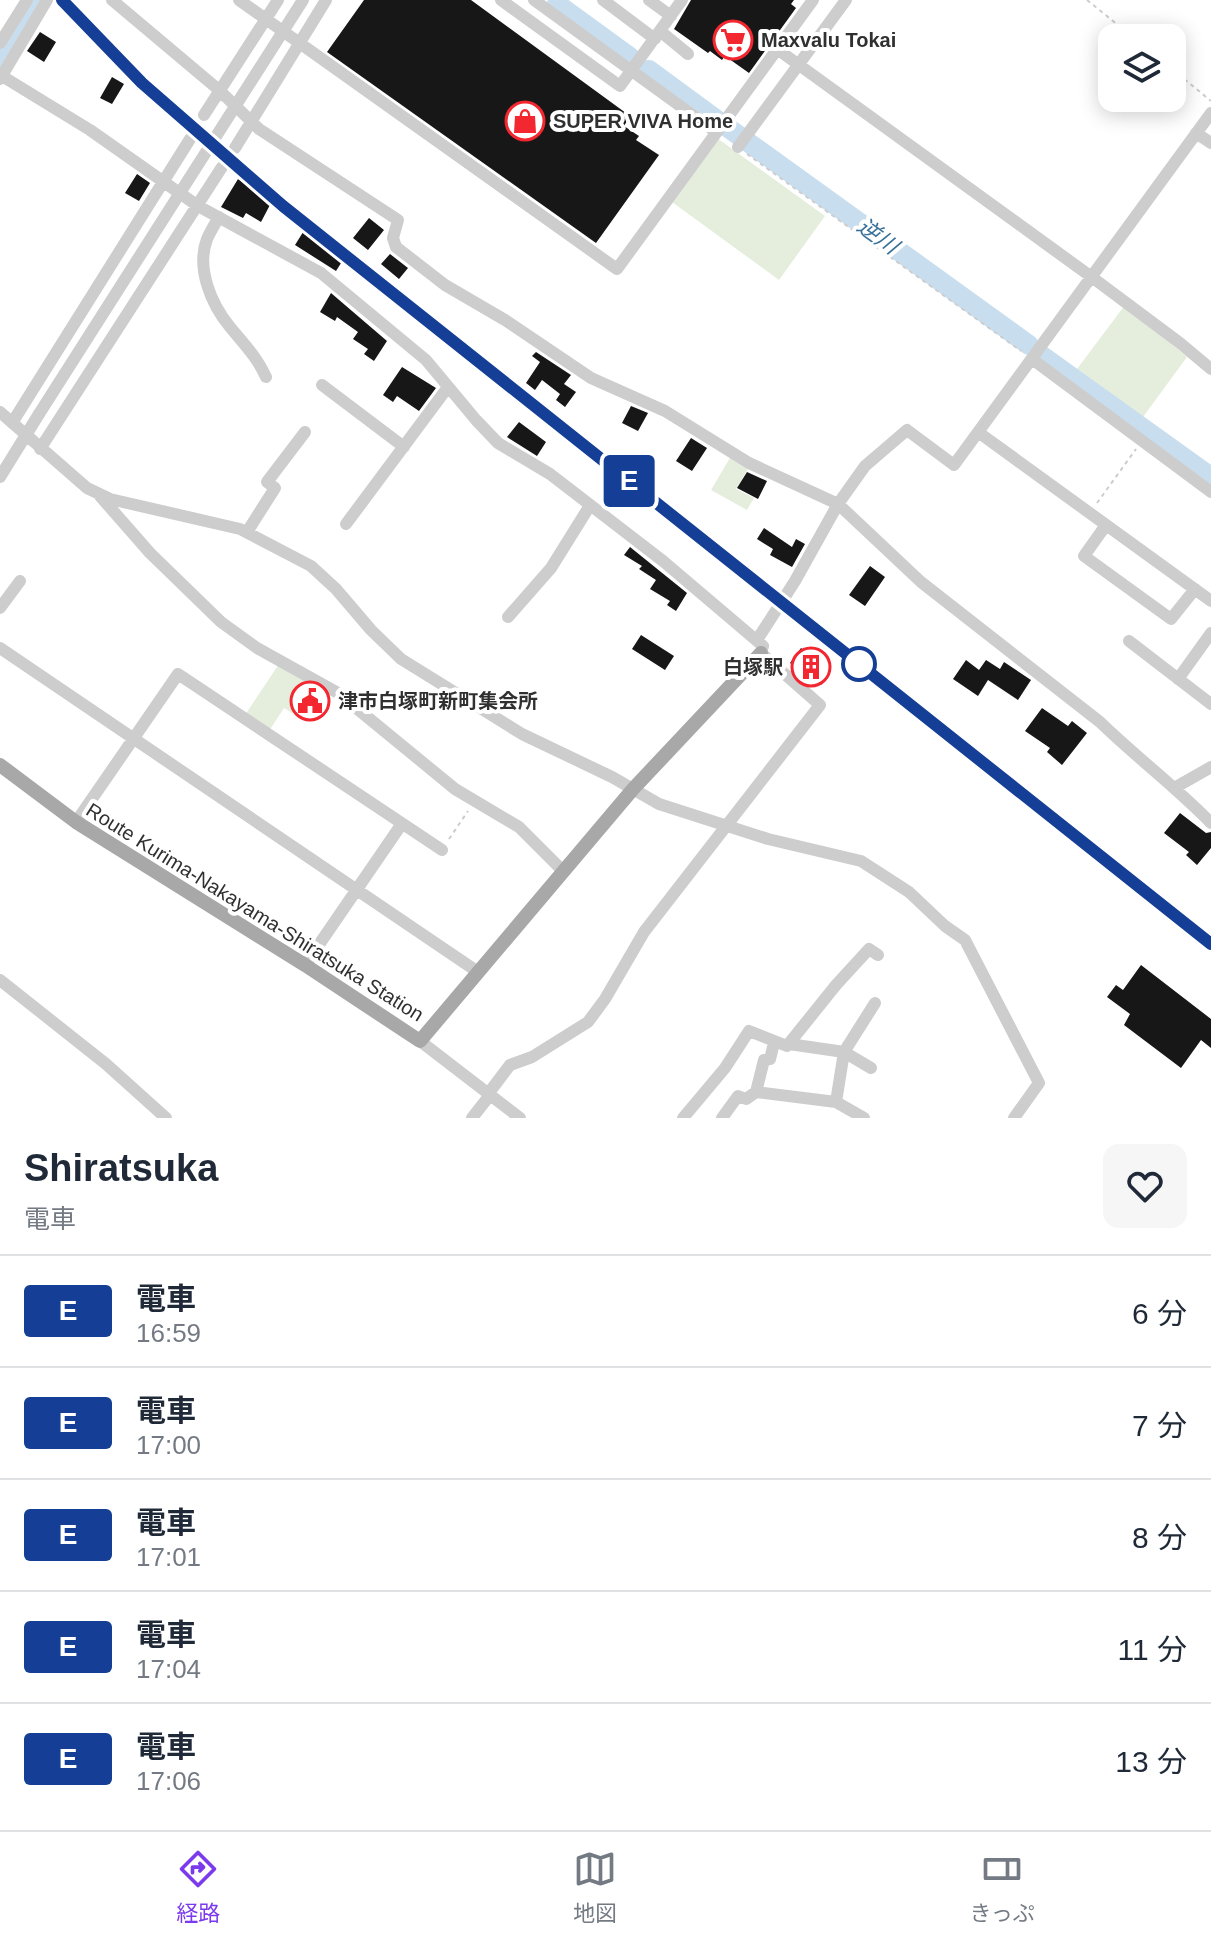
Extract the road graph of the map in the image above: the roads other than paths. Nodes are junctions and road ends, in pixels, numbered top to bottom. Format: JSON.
{"nodes":[{"id":1,"x":27,"y":0,"type":"edge"},
{"id":2,"x":47,"y":0,"type":"edge"},
{"id":3,"x":112,"y":0,"type":"edge"},
{"id":4,"x":239,"y":0,"type":"edge"},
{"id":5,"x":278,"y":0,"type":"edge"},
{"id":6,"x":303,"y":0,"type":"edge"},
{"id":7,"x":326,"y":0,"type":"edge"},
{"id":8,"x":501,"y":0,"type":"edge"},
{"id":9,"x":603,"y":0,"type":"edge"},
{"id":10,"x":649,"y":0,"type":"edge"},
{"id":11,"x":682,"y":0,"type":"edge"},
{"id":12,"x":813,"y":0,"type":"edge"},
{"id":13,"x":846,"y":0,"type":"edge"},
{"id":14,"x":541,"y":2,"type":"edge"},
{"id":15,"x":671,"y":16,"type":"junction"},
{"id":16,"x":265,"y":19,"type":"junction"},
{"id":17,"x":530,"y":21,"type":"junction"},
{"id":18,"x":657,"y":35,"type":"junction"},
{"id":19,"x":300,"y":42,"type":"junction"},
{"id":20,"x":0,"y":43,"type":"edge"},
{"id":21,"x":777,"y":49,"type":"junction"},
{"id":22,"x":688,"y":54,"type":"dead end"},
{"id":23,"x":637,"y":63,"type":"junction"},
{"id":24,"x":800,"y":66,"type":"junction"},
{"id":25,"x":2,"y":71,"type":"edge"},
{"id":26,"x":219,"y":90,"type":"junction"},
{"id":27,"x":1211,"y":113,"type":"edge"},
{"id":28,"x":204,"y":115,"type":"dead end"},
{"id":29,"x":252,"y":122,"type":"junction"},
{"id":30,"x":716,"y":132,"type":"junction"},
{"id":31,"x":1196,"y":133,"type":"junction"},
{"id":32,"x":190,"y":139,"type":"dead end"},
{"id":33,"x":1211,"y":143,"type":"edge"},
{"id":34,"x":739,"y":147,"type":"road end"},
{"id":35,"x":235,"y":148,"type":"dead end"},
{"id":36,"x":222,"y":167,"type":"dead end"},
{"id":37,"x":163,"y":182,"type":"junction"},
{"id":38,"x":198,"y":206,"type":"junction"},
{"id":39,"x":219,"y":217,"type":"junction"},
{"id":40,"x":1093,"y":278,"type":"junction"},
{"id":41,"x":1032,"y":359,"type":"junction"},
{"id":42,"x":1210,"y":367,"type":"edge"},
{"id":43,"x":266,"y":377,"type":"dead end"},
{"id":44,"x":322,"y":385,"type":"dead end"},
{"id":45,"x":448,"y":387,"type":"junction"},
{"id":46,"x":0,"y":412,"type":"edge"},
{"id":47,"x":12,"y":423,"type":"junction"},
{"id":48,"x":305,"y":432,"type":"dead end"},
{"id":49,"x":978,"y":432,"type":"junction"},
{"id":50,"x":26,"y":436,"type":"junction"},
{"id":51,"x":404,"y":447,"type":"junction"},
{"id":52,"x":40,"y":449,"type":"junction"},
{"id":53,"x":0,"y":477,"type":"edge"},
{"id":54,"x":1211,"y":492,"type":"edge"},
{"id":55,"x":98,"y":494,"type":"junction"},
{"id":56,"x":838,"y":504,"type":"junction"},
{"id":57,"x":589,"y":507,"type":"junction"},
{"id":58,"x":346,"y":524,"type":"dead end"},
{"id":59,"x":1106,"y":525,"type":"junction"},
{"id":60,"x":247,"y":532,"type":"junction"},
{"id":61,"x":20,"y":581,"type":"dead end"},
{"id":62,"x":1195,"y":589,"type":"junction"},
{"id":63,"x":1211,"y":601,"type":"edge"},
{"id":64,"x":0,"y":608,"type":"edge"},
{"id":65,"x":508,"y":617,"type":"dead end"},
{"id":66,"x":1211,"y":633,"type":"edge"},
{"id":67,"x":1129,"y":641,"type":"dead end"},
{"id":68,"x":759,"y":647,"type":"junction"},
{"id":69,"x":0,"y":648,"type":"edge"},
{"id":70,"x":1178,"y":679,"type":"junction"},
{"id":71,"x":1211,"y":704,"type":"edge"},
{"id":72,"x":135,"y":737,"type":"junction"},
{"id":73,"x":0,"y":765,"type":"edge"},
{"id":74,"x":1211,"y":767,"type":"edge"},
{"id":75,"x":1176,"y":787,"type":"junction"},
{"id":76,"x":633,"y":789,"type":"junction"},
{"id":77,"x":76,"y":822,"type":"junction"},
{"id":78,"x":1211,"y":823,"type":"edge"},
{"id":79,"x":401,"y":825,"type":"junction"},
{"id":80,"x":726,"y":825,"type":"junction"},
{"id":81,"x":442,"y":850,"type":"road end"},
{"id":82,"x":563,"y":871,"type":"junction"},
{"id":83,"x":357,"y":889,"type":"junction"},
{"id":84,"x":878,"y":955,"type":"dead end"},
{"id":85,"x":305,"y":965,"type":"junction"},
{"id":86,"x":478,"y":972,"type":"junction"},
{"id":87,"x":0,"y":980,"type":"edge"},
{"id":88,"x":875,"y":1003,"type":"dead end"},
{"id":89,"x":420,"y":1041,"type":"junction"},
{"id":90,"x":774,"y":1043,"type":"junction"},
{"id":91,"x":789,"y":1044,"type":"junction"},
{"id":92,"x":844,"y":1052,"type":"junction"},
{"id":93,"x":871,"y":1068,"type":"dead end"},
{"id":94,"x":711,"y":1084,"type":"junction"},
{"id":95,"x":756,"y":1092,"type":"junction"},
{"id":96,"x":489,"y":1094,"type":"junction"},
{"id":97,"x":735,"y":1100,"type":"junction"},
{"id":98,"x":836,"y":1102,"type":"junction"},
{"id":99,"x":166,"y":1118,"type":"edge"},
{"id":100,"x":472,"y":1118,"type":"edge"},
{"id":101,"x":520,"y":1118,"type":"edge"},
{"id":102,"x":683,"y":1118,"type":"edge"},
{"id":103,"x":722,"y":1118,"type":"edge"},
{"id":104,"x":864,"y":1118,"type":"edge"},
{"id":105,"x":1014,"y":1118,"type":"edge"}],
"edges":[{"from":1,"to":20,"type":"street"},
{"from":2,"to":25,"type":"street"},
{"from":3,"to":26,"type":"street"},
{"from":4,"to":16,"type":"street"},
{"from":5,"to":16,"type":"street"},
{"from":6,"to":50,"type":"street","bridge":true},
{"from":7,"to":19,"type":"street"},
{"from":8,"to":17,"type":"street"},
{"from":9,"to":18,"type":"street"},
{"from":10,"to":15,"type":"street"},
{"from":11,"to":15,"type":"street"},
{"from":12,"to":21,"type":"street"},
{"from":13,"to":24,"type":"street"},
{"from":14,"to":17,"type":"street"},
{"from":14,"to":23,"type":"street"},
{"from":15,"to":18,"type":"street"},
{"from":16,"to":19,"type":"street"},
{"from":16,"to":26,"type":"street"},
{"from":17,"to":23,"type":"street"},
{"from":18,"to":22,"type":"street"},
{"from":18,"to":23,"type":"street"},
{"from":19,"to":29,"type":"street"},
{"from":19,"to":30,"type":"street"},
{"from":21,"to":24,"type":"street"},
{"from":21,"to":30,"type":"street"},
{"from":23,"to":30,"type":"street"},
{"from":24,"to":34,"type":"street"},
{"from":24,"to":40,"type":"street"},
{"from":25,"to":37,"type":"street"},
{"from":26,"to":28,"type":"street"},
{"from":26,"to":29,"type":"street"},
{"from":27,"to":31,"type":"street"},
{"from":29,"to":35,"type":"street"},
{"from":29,"to":56,"type":"street"},
{"from":31,"to":33,"type":"street"},
{"from":31,"to":40,"type":"street"},
{"from":32,"to":37,"type":"street"},
{"from":36,"to":38,"type":"street"},
{"from":37,"to":38,"type":"street"},
{"from":37,"to":47,"type":"street"},
{"from":38,"to":39,"type":"street"},
{"from":38,"to":52,"type":"street"},
{"from":39,"to":43,"type":"street"},
{"from":39,"to":45,"type":"street"},
{"from":40,"to":41,"type":"street"},
{"from":40,"to":42,"type":"street"},
{"from":41,"to":49,"type":"street"},
{"from":41,"to":54,"type":"street"},
{"from":44,"to":51,"type":"street"},
{"from":45,"to":51,"type":"street"},
{"from":45,"to":57,"type":"street"},
{"from":46,"to":47,"type":"street"},
{"from":47,"to":50,"type":"street"},
{"from":48,"to":60,"type":"street"},
{"from":49,"to":56,"type":"street"},
{"from":49,"to":59,"type":"street"},
{"from":50,"to":52,"type":"street"},
{"from":50,"to":53,"type":"street"},
{"from":51,"to":58,"type":"street"},
{"from":52,"to":55,"type":"street"},
{"from":55,"to":60,"type":"street"},
{"from":55,"to":82,"type":"street"},
{"from":56,"to":68,"type":"street"},
{"from":56,"to":75,"type":"street"},
{"from":57,"to":65,"type":"street"},
{"from":57,"to":68,"type":"street"},
{"from":59,"to":62,"type":"street"},
{"from":59,"to":62,"type":"street"},
{"from":60,"to":76,"type":"street"},
{"from":61,"to":64,"type":"street"},
{"from":62,"to":63,"type":"street"},
{"from":66,"to":70,"type":"street"},
{"from":67,"to":70,"type":"street"},
{"from":68,"to":76,"type":"main road","name":"Route Kurima-Nakayama-Shiratsuka Station"},
{"from":68,"to":80,"type":"street"},
{"from":69,"to":72,"type":"street"},
{"from":70,"to":71,"type":"street"},
{"from":72,"to":77,"type":"street"},
{"from":72,"to":79,"type":"street"},
{"from":72,"to":83,"type":"street"},
{"from":73,"to":77,"type":"main road","name":"Route Kurima-Nakayama-Shiratsuka Station"},
{"from":74,"to":75,"type":"street"},
{"from":75,"to":78,"type":"street"},
{"from":76,"to":80,"type":"street"},
{"from":76,"to":82,"type":"main road","name":"Route Kurima-Nakayama-Shiratsuka Station"},
{"from":77,"to":85,"type":"main road","name":"Route Kurima-Nakayama-Shiratsuka Station"},
{"from":79,"to":81,"type":"street"},
{"from":79,"to":83,"type":"street"},
{"from":80,"to":96,"type":"street"},
{"from":80,"to":105,"type":"street"},
{"from":82,"to":86,"type":"main road","name":"Route Kurima-Nakayama-Shiratsuka Station"},
{"from":83,"to":85,"type":"street"},
{"from":83,"to":86,"type":"street"},
{"from":84,"to":91,"type":"street"},
{"from":85,"to":89,"type":"main road","name":"Route Kurima-Nakayama-Shiratsuka Station"},
{"from":86,"to":89,"type":"main road","name":"Route Kurima-Nakayama-Shiratsuka Station"},
{"from":87,"to":99,"type":"street"},
{"from":88,"to":92,"type":"street"},
{"from":89,"to":96,"type":"street"},
{"from":90,"to":91,"type":"street"},
{"from":90,"to":94,"type":"street"},
{"from":90,"to":95,"type":"street"},
{"from":91,"to":92,"type":"street"},
{"from":92,"to":93,"type":"street"},
{"from":92,"to":98,"type":"street"},
{"from":94,"to":97,"type":"street"},
{"from":94,"to":102,"type":"street"},
{"from":95,"to":97,"type":"street"},
{"from":95,"to":98,"type":"street"},
{"from":96,"to":100,"type":"street"},
{"from":96,"to":101,"type":"street"},
{"from":97,"to":103,"type":"street"},
{"from":98,"to":104,"type":"street"}]}
